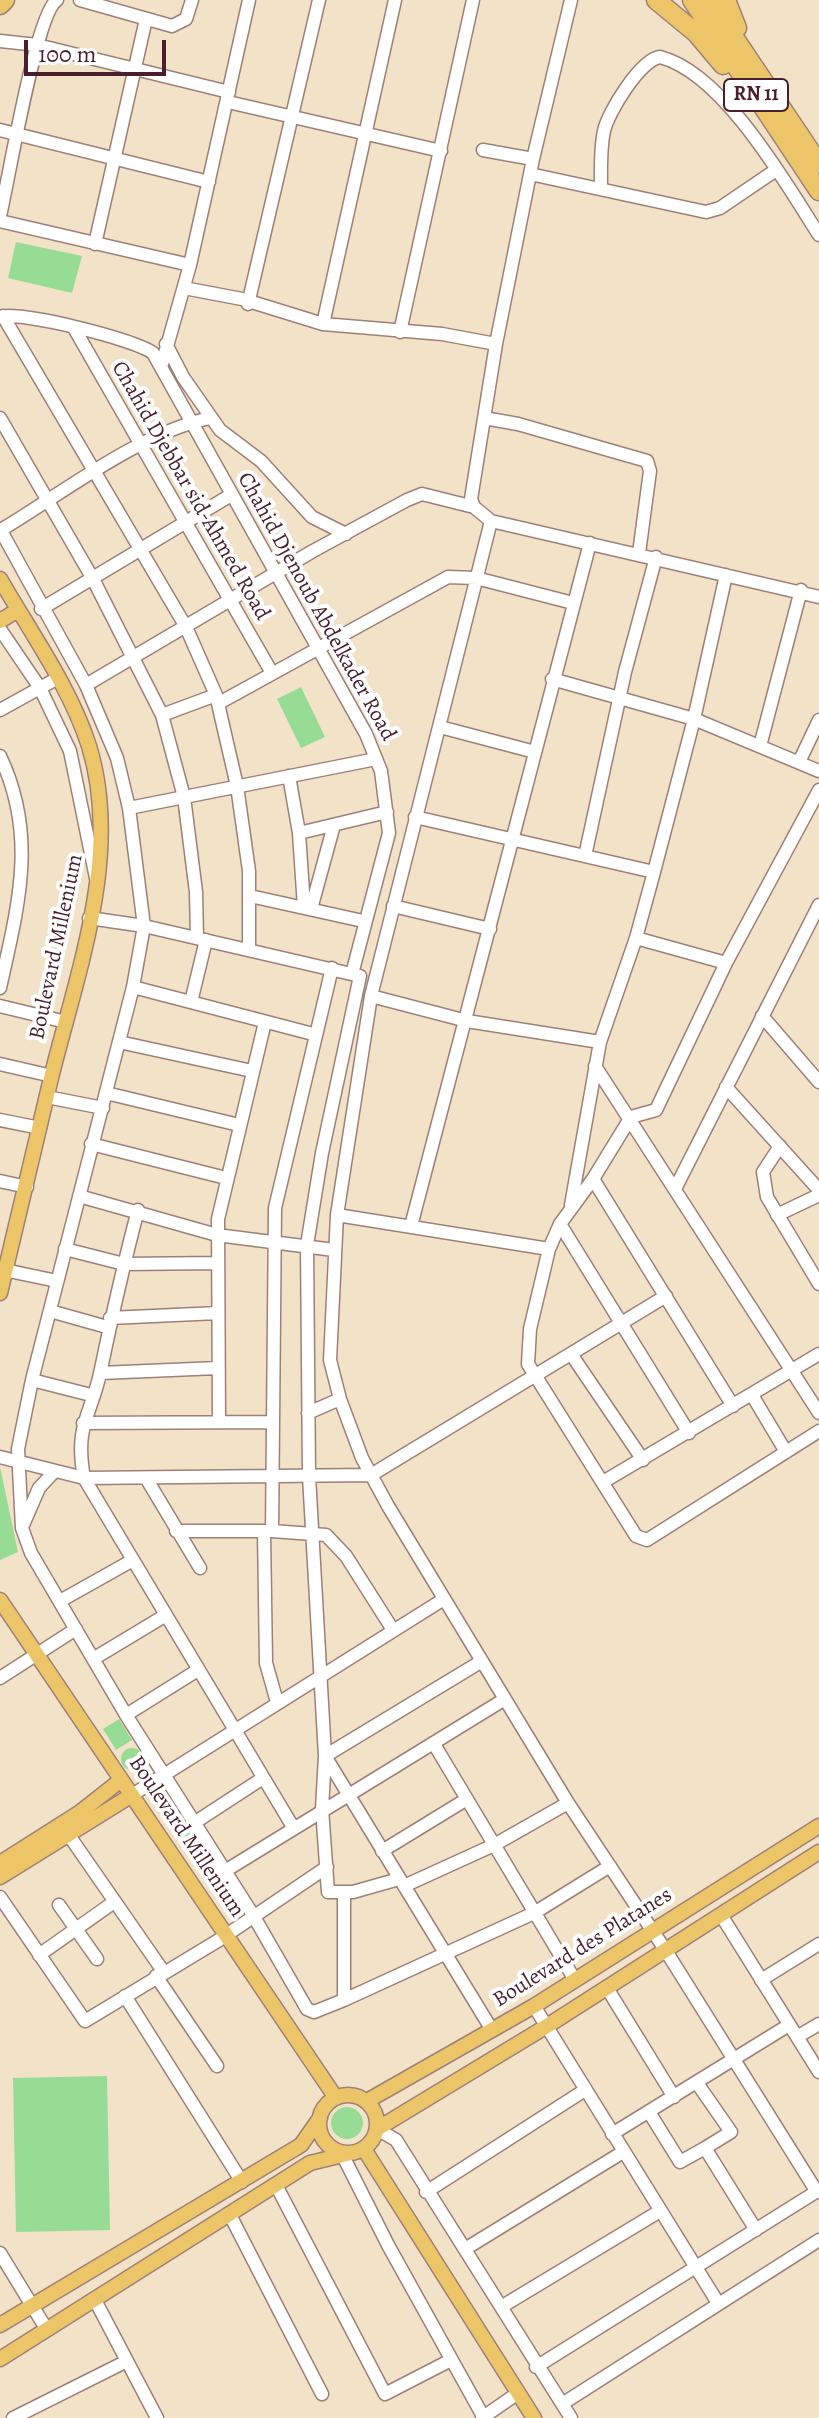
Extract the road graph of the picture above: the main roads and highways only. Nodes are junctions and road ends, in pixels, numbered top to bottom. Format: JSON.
{"nodes":[{"id":1,"x":5,"y":0,"type":"edge"},
{"id":2,"x":656,"y":0,"type":"edge"},
{"id":3,"x":692,"y":0,"type":"edge"},
{"id":4,"x":709,"y":0,"type":"edge"},
{"id":5,"x":726,"y":0,"type":"edge"},
{"id":6,"x":0,"y":5,"type":"edge"},
{"id":7,"x":757,"y":74,"type":"junction"},
{"id":8,"x":789,"y":146,"type":"junction"},
{"id":9,"x":819,"y":164,"type":"edge"},
{"id":10,"x":819,"y":191,"type":"edge"},
{"id":11,"x":0,"y":579,"type":"edge"},
{"id":12,"x":18,"y":610,"type":"junction"},
{"id":13,"x":1,"y":631,"type":"edge"},
{"id":14,"x":3,"y":1270,"type":"edge"},
{"id":15,"x":0,"y":1293,"type":"edge"},
{"id":16,"x":0,"y":1600,"type":"edge"},
{"id":17,"x":121,"y":1780,"type":"junction"},
{"id":18,"x":132,"y":1795,"type":"junction"},
{"id":19,"x":819,"y":1826,"type":"edge"},
{"id":20,"x":819,"y":1852,"type":"edge"},
{"id":21,"x":0,"y":1863,"type":"edge"},
{"id":22,"x":0,"y":1877,"type":"edge"},
{"id":23,"x":336,"y":2098,"type":"junction"},
{"id":24,"x":367,"y":2101,"type":"junction"},
{"id":25,"x":320,"y":2118,"type":"junction"},
{"id":26,"x":377,"y":2129,"type":"junction"},
{"id":27,"x":364,"y":2149,"type":"junction"},
{"id":28,"x":344,"y":2154,"type":"junction"},
{"id":29,"x":0,"y":2325,"type":"edge"},
{"id":30,"x":0,"y":2359,"type":"edge"},
{"id":31,"x":534,"y":2418,"type":"edge"}],
"edges":[{"from":1,"to":6,"type":"highway"},
{"from":2,"to":8,"type":"highway"},
{"from":3,"to":8,"type":"highway","number":"RN 11"},
{"from":4,"to":7,"type":"highway","number":"RN 11"},
{"from":5,"to":7,"type":"highway"},
{"from":7,"to":9,"type":"highway","number":"RN 11"},
{"from":8,"to":10,"type":"highway","number":"RN 11"},
{"from":11,"to":12,"type":"main road","name":"Boulevard Millenium"},
{"from":12,"to":13,"type":"main road"},
{"from":12,"to":14,"type":"main road","name":"Boulevard Millenium"},
{"from":14,"to":15,"type":"main road","name":"Boulevard Millenium"},
{"from":16,"to":17,"type":"main road","name":"Boulevard Millenium"},
{"from":17,"to":18,"type":"main road","name":"Boulevard Millenium"},
{"from":17,"to":21,"type":"main road"},
{"from":18,"to":22,"type":"main road"},
{"from":18,"to":23,"type":"main road","name":"Boulevard Millenium"},
{"from":19,"to":24,"type":"main road","name":"Boulevard des Platanes"},
{"from":20,"to":26,"type":"main road","name":"Boulevard des Platanes"},
{"from":23,"to":24,"type":"main road"},
{"from":23,"to":25,"type":"main road"},
{"from":24,"to":26,"type":"main road"},
{"from":25,"to":28,"type":"main road"},
{"from":25,"to":29,"type":"main road"},
{"from":26,"to":27,"type":"main road"},
{"from":27,"to":28,"type":"main road"},
{"from":27,"to":31,"type":"main road"},
{"from":28,"to":30,"type":"main road"}]}
